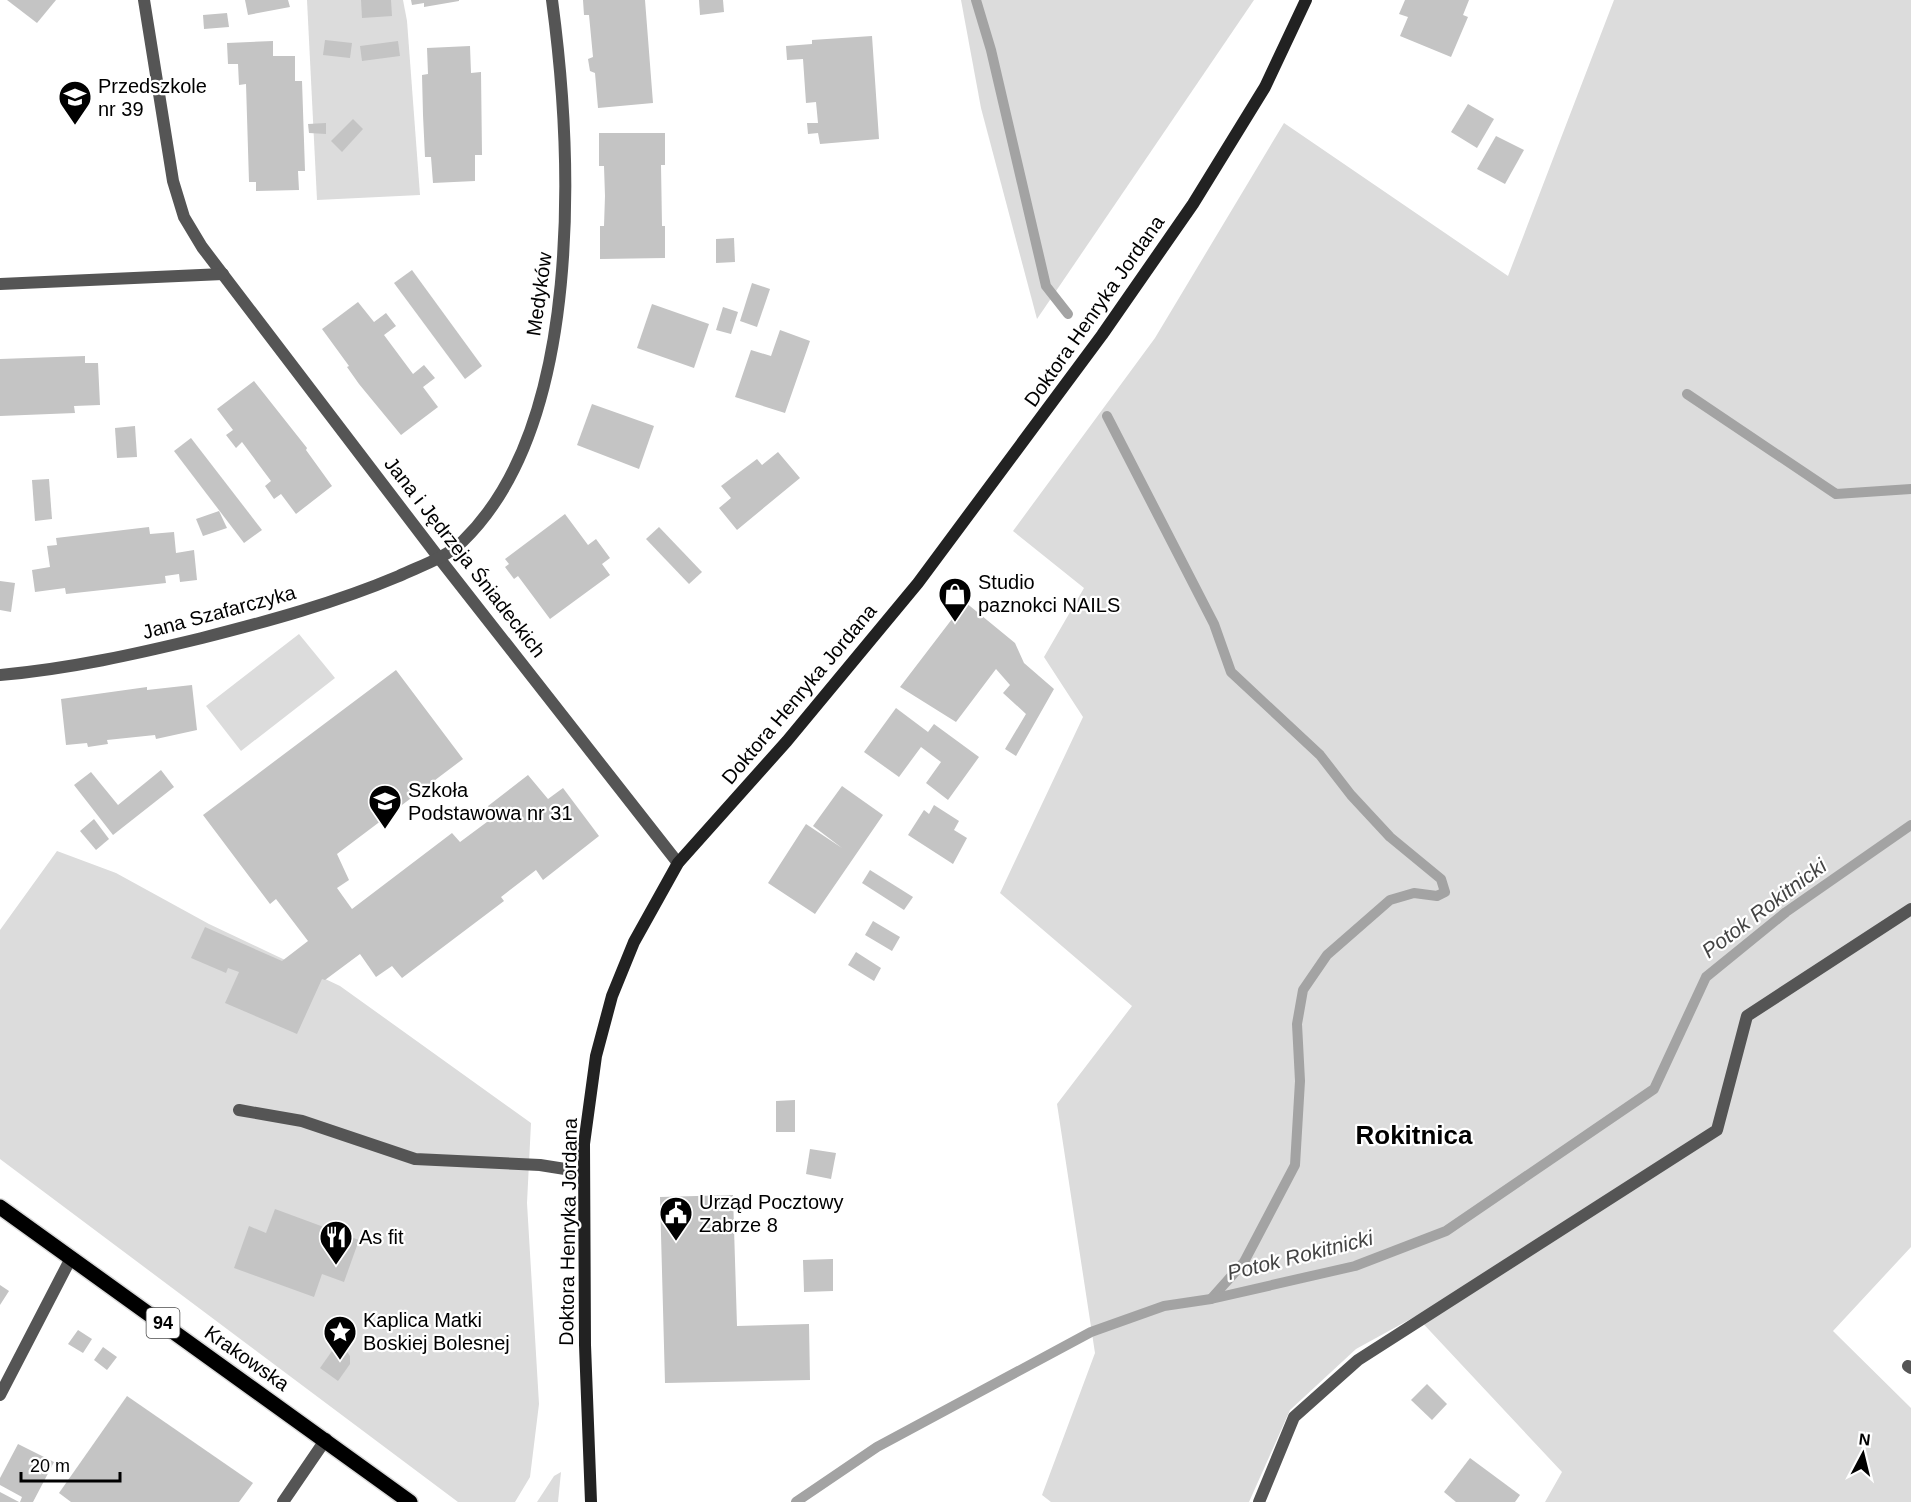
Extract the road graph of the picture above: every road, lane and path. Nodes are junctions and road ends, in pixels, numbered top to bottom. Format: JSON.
{"nodes":[{"id":1,"x":144,"y":0,"type":"edge"},
{"id":2,"x":552,"y":0,"type":"edge"},
{"id":3,"x":1306,"y":0,"type":"edge"},
{"id":4,"x":223,"y":274,"type":"junction"},
{"id":5,"x":0,"y":284,"type":"edge"},
{"id":6,"x":439,"y":558,"type":"junction"},
{"id":7,"x":0,"y":675,"type":"edge"},
{"id":8,"x":678,"y":863,"type":"junction"},
{"id":9,"x":1911,"y":909,"type":"edge"},
{"id":10,"x":239,"y":1110,"type":"dead end"},
{"id":11,"x":584,"y":1172,"type":"junction"},
{"id":12,"x":0,"y":1207,"type":"edge"},
{"id":13,"x":70,"y":1258,"type":"junction"},
{"id":14,"x":2,"y":1387,"type":"edge"},
{"id":15,"x":326,"y":1439,"type":"junction"},
{"id":16,"x":283,"y":1502,"type":"edge"},
{"id":17,"x":410,"y":1502,"type":"edge"},
{"id":18,"x":591,"y":1502,"type":"edge"},
{"id":19,"x":1259,"y":1502,"type":"edge"}],
"edges":[{"from":1,"to":4,"type":"street","name":"Jana i Jędrzeja Śniadeckich"},
{"from":2,"to":6,"type":"street","name":"Medyków"},
{"from":3,"to":8,"type":"street","name":"Doktora Henryka Jordana"},
{"from":4,"to":5,"type":"street"},
{"from":4,"to":6,"type":"street","name":"Jana i Jędrzeja Śniadeckich"},
{"from":6,"to":7,"type":"street","name":"Jana Szafarczyka"},
{"from":6,"to":8,"type":"street","name":"Jana i Jędrzeja Śniadeckich"},
{"from":8,"to":11,"type":"street","name":"Doktora Henryka Jordana"},
{"from":9,"to":19,"type":"street"},
{"from":10,"to":11,"type":"street"},
{"from":11,"to":18,"type":"street","name":"Doktora Henryka Jordana"},
{"from":12,"to":13,"type":"main road","name":"Krakowska","number":"94"},
{"from":13,"to":14,"type":"street"},
{"from":13,"to":15,"type":"main road","name":"Krakowska","number":"94"},
{"from":15,"to":16,"type":"street"},
{"from":15,"to":17,"type":"main road","name":"Krakowska","number":"94"}]}
